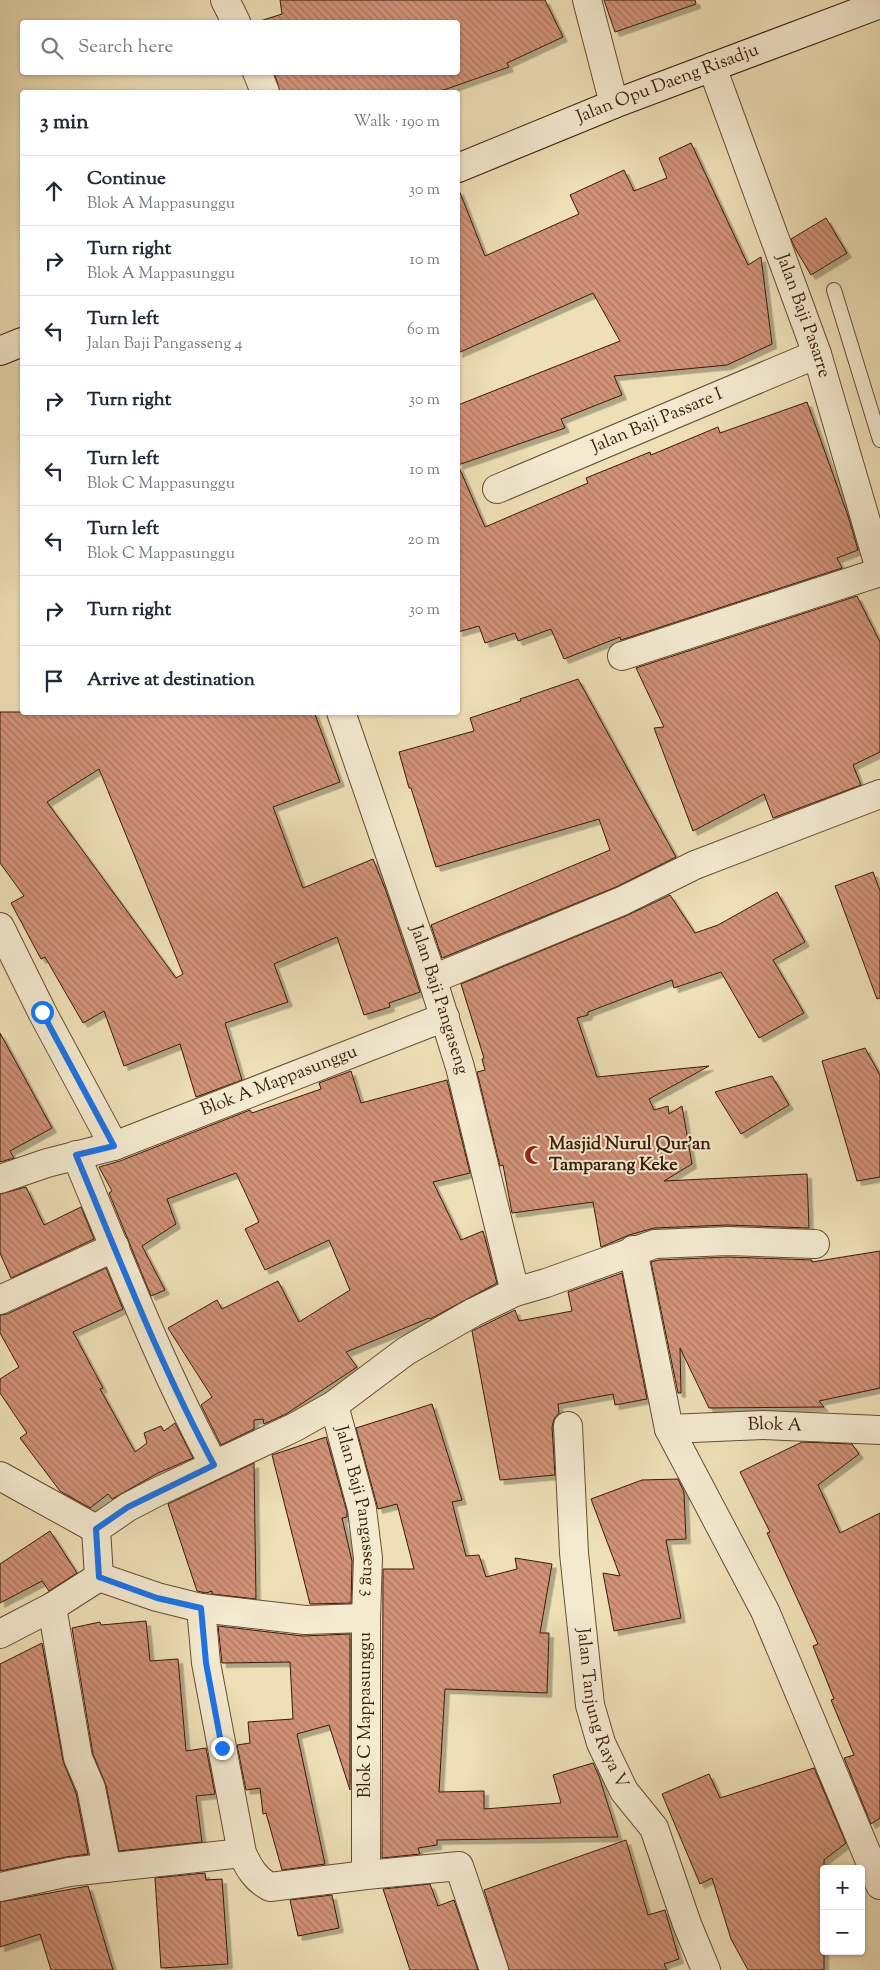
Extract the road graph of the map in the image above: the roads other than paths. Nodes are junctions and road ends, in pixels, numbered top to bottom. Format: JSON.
{"nodes":[{"id":1,"x":225,"y":0,"type":"edge"},
{"id":2,"x":587,"y":0,"type":"edge"},
{"id":3,"x":880,"y":4,"type":"edge"},
{"id":4,"x":235,"y":20,"type":"edge"},
{"id":5,"x":712,"y":67,"type":"junction"},
{"id":6,"x":258,"y":75,"type":"edge"},
{"id":7,"x":264,"y":90,"type":"edge"},
{"id":8,"x":614,"y":104,"type":"junction"},
{"id":9,"x":460,"y":167,"type":"edge"},
{"id":10,"x":834,"y":290,"type":"dead end"},
{"id":11,"x":20,"y":343,"type":"edge"},
{"id":12,"x":0,"y":351,"type":"edge"},
{"id":13,"x":817,"y":354,"type":"junction"},
{"id":14,"x":880,"y":440,"type":"edge"},
{"id":15,"x":497,"y":489,"type":"dead end"},
{"id":16,"x":880,"y":571,"type":"edge"},
{"id":17,"x":622,"y":656,"type":"dead end"},
{"id":18,"x":342,"y":715,"type":"edge"},
{"id":19,"x":880,"y":794,"type":"edge"},
{"id":20,"x":0,"y":927,"type":"edge"},
{"id":21,"x":433,"y":979,"type":"junction"},
{"id":22,"x":445,"y":1017,"type":"junction"},
{"id":23,"x":114,"y":1146,"type":"junction"},
{"id":24,"x":76,"y":1155,"type":"junction"},
{"id":25,"x":0,"y":1179,"type":"edge"},
{"id":26,"x":815,"y":1244,"type":"dead end"},
{"id":27,"x":115,"y":1247,"type":"junction"},
{"id":28,"x":633,"y":1250,"type":"junction"},
{"id":29,"x":515,"y":1292,"type":"junction"},
{"id":30,"x":0,"y":1300,"type":"edge"},
{"id":31,"x":334,"y":1405,"type":"junction"},
{"id":32,"x":568,"y":1426,"type":"dead end"},
{"id":33,"x":669,"y":1429,"type":"junction"},
{"id":34,"x":880,"y":1430,"type":"edge"},
{"id":35,"x":214,"y":1465,"type":"junction"},
{"id":36,"x":0,"y":1476,"type":"edge"},
{"id":37,"x":96,"y":1529,"type":"junction"},
{"id":38,"x":99,"y":1577,"type":"junction"},
{"id":39,"x":52,"y":1607,"type":"junction"},
{"id":40,"x":201,"y":1608,"type":"junction"},
{"id":41,"x":366,"y":1618,"type":"junction"},
{"id":42,"x":0,"y":1634,"type":"edge"},
{"id":43,"x":242,"y":1853,"type":"junction"},
{"id":44,"x":107,"y":1868,"type":"junction"},
{"id":45,"x":366,"y":1875,"type":"junction"},
{"id":46,"x":880,"y":1885,"type":"edge"},
{"id":47,"x":0,"y":1887,"type":"edge"},
{"id":48,"x":494,"y":1970,"type":"edge"},
{"id":49,"x":706,"y":1970,"type":"edge"}],
"edges":[{"from":1,"to":4,"type":"street"},
{"from":2,"to":8,"type":"street"},
{"from":3,"to":5,"type":"street","name":"Jalan Opu Daeng Risadju"},
{"from":5,"to":8,"type":"street","name":"Jalan Opu Daeng Risadju"},
{"from":5,"to":13,"type":"street","name":"Jalan Baji Pasarre"},
{"from":6,"to":7,"type":"street"},
{"from":8,"to":9,"type":"street","name":"Jalan Opu Daeng Risadju"},
{"from":10,"to":14,"type":"lane"},
{"from":11,"to":12,"type":"street"},
{"from":13,"to":15,"type":"street","name":"Jalan Baji Passare I"},
{"from":13,"to":16,"type":"street","name":"Jalan Baji Pasarre"},
{"from":16,"to":17,"type":"street"},
{"from":18,"to":21,"type":"street","name":"Jalan Baji Pangaseng"},
{"from":19,"to":21,"type":"street"},
{"from":20,"to":23,"type":"street"},
{"from":21,"to":22,"type":"street","name":"Jalan Baji Pangaseng"},
{"from":22,"to":23,"type":"street","name":"Blok A Mappasunggu"},
{"from":22,"to":29,"type":"street","name":"Jalan Baji Pangaseng"},
{"from":23,"to":24,"type":"street","name":"Blok A Mappasunggu"},
{"from":24,"to":25,"type":"street","name":"Blok A Mappasunggu"},
{"from":24,"to":27,"type":"street"},
{"from":26,"to":28,"type":"street"},
{"from":27,"to":30,"type":"street"},
{"from":27,"to":35,"type":"street"},
{"from":28,"to":29,"type":"street"},
{"from":28,"to":33,"type":"street"},
{"from":29,"to":31,"type":"street"},
{"from":31,"to":35,"type":"street"},
{"from":31,"to":41,"type":"street","name":"Jalan Baji Pangasseng 3"},
{"from":32,"to":49,"type":"street","name":"Jalan Tanjung Raya V"},
{"from":33,"to":34,"type":"street","name":"Blok A"},
{"from":33,"to":46,"type":"street"},
{"from":35,"to":37,"type":"street"},
{"from":36,"to":37,"type":"street"},
{"from":37,"to":38,"type":"street"},
{"from":38,"to":39,"type":"street"},
{"from":38,"to":40,"type":"street","name":"Blok C Mappasunggu"},
{"from":39,"to":42,"type":"street"},
{"from":39,"to":44,"type":"street"},
{"from":40,"to":41,"type":"street","name":"Blok C Mappasunggu"},
{"from":40,"to":43,"type":"street"},
{"from":41,"to":45,"type":"street","name":"Blok C Mappasunggu"},
{"from":43,"to":44,"type":"street"},
{"from":43,"to":45,"type":"street"},
{"from":44,"to":47,"type":"street"},
{"from":45,"to":48,"type":"street"}]}
